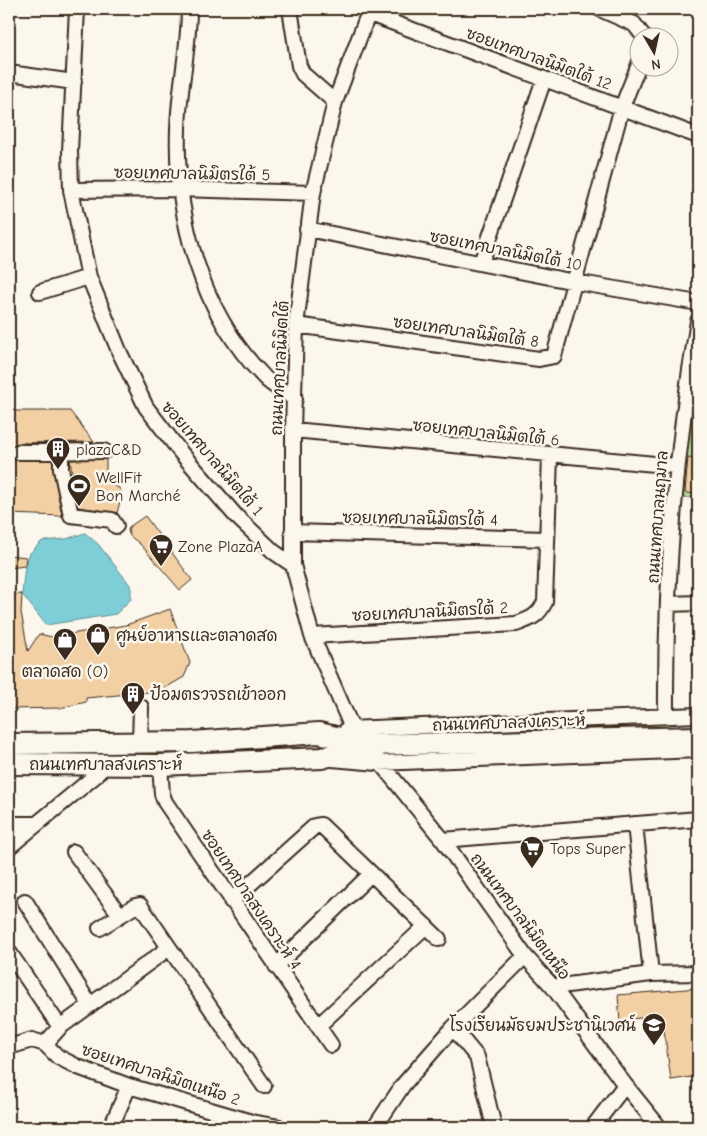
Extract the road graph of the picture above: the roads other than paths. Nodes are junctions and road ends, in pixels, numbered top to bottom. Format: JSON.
{"nodes":[{"id":1,"x":77,"y":9,"type":"edge"},
{"id":2,"x":189,"y":9,"type":"edge"},
{"id":3,"x":290,"y":9,"type":"edge"},
{"id":4,"x":600,"y":9,"type":"edge"},
{"id":5,"x":368,"y":11,"type":"edge"},
{"id":6,"x":637,"y":28,"type":"edge"},
{"id":7,"x":9,"y":73,"type":"edge"},
{"id":8,"x":634,"y":78,"type":"edge"},
{"id":9,"x":544,"y":79,"type":"junction"},
{"id":10,"x":74,"y":82,"type":"junction"},
{"id":11,"x":335,"y":102,"type":"junction"},
{"id":12,"x":622,"y":107,"type":"junction"},
{"id":13,"x":698,"y":136,"type":"edge"},
{"id":14,"x":178,"y":189,"type":"junction"},
{"id":15,"x":71,"y":190,"type":"junction"},
{"id":16,"x":313,"y":193,"type":"junction"},
{"id":17,"x":307,"y":229,"type":"junction"},
{"id":18,"x":481,"y":263,"type":"junction"},
{"id":19,"x":89,"y":277,"type":"junction"},
{"id":20,"x":575,"y":282,"type":"junction"},
{"id":21,"x":40,"y":292,"type":"dead end"},
{"id":22,"x":698,"y":303,"type":"edge"},
{"id":23,"x":698,"y":321,"type":"edge"},
{"id":24,"x":296,"y":325,"type":"junction"},
{"id":25,"x":294,"y":399,"type":"junction"},
{"id":26,"x":293,"y":430,"type":"junction"},
{"id":27,"x":104,"y":451,"type":"dead end"},
{"id":28,"x":18,"y":452,"type":"dead end"},
{"id":29,"x":60,"y":452,"type":"junction"},
{"id":30,"x":550,"y":456,"type":"junction"},
{"id":31,"x":676,"y":466,"type":"junction"},
{"id":32,"x":116,"y":526,"type":"dead end"},
{"id":33,"x":292,"y":532,"type":"junction"},
{"id":34,"x":547,"y":539,"type":"junction"},
{"id":35,"x":293,"y":565,"type":"junction"},
{"id":36,"x":698,"y":603,"type":"edge"},
{"id":37,"x":668,"y":604,"type":"junction"},
{"id":38,"x":312,"y":636,"type":"junction"},
{"id":39,"x":141,"y":708,"type":"dead end"},
{"id":40,"x":698,"y":715,"type":"edge"},
{"id":41,"x":666,"y":716,"type":"junction"},
{"id":42,"x":352,"y":728,"type":"junction"},
{"id":43,"x":319,"y":733,"type":"junction"},
{"id":44,"x":698,"y":737,"type":"edge"},
{"id":45,"x":140,"y":743,"type":"junction"},
{"id":46,"x":9,"y":744,"type":"edge"},
{"id":47,"x":366,"y":745,"type":"junction"},
{"id":48,"x":698,"y":750,"type":"edge"},
{"id":49,"x":322,"y":758,"type":"junction"},
{"id":50,"x":378,"y":763,"type":"junction"},
{"id":51,"x":9,"y":764,"type":"edge"},
{"id":52,"x":105,"y":765,"type":"junction"},
{"id":53,"x":160,"y":765,"type":"junction"},
{"id":54,"x":698,"y":819,"type":"edge"},
{"id":55,"x":9,"y":824,"type":"edge"},
{"id":56,"x":36,"y":824,"type":"junction"},
{"id":57,"x":635,"y":824,"type":"junction"},
{"id":58,"x":443,"y":840,"type":"junction"},
{"id":59,"x":9,"y":847,"type":"edge"},
{"id":60,"x":74,"y":852,"type":"dead end"},
{"id":61,"x":371,"y":874,"type":"junction"},
{"id":62,"x":25,"y":901,"type":"dead end"},
{"id":63,"x":231,"y":901,"type":"junction"},
{"id":64,"x":120,"y":915,"type":"junction"},
{"id":65,"x":426,"y":926,"type":"junction"},
{"id":66,"x":100,"y":928,"type":"dead end"},
{"id":67,"x":439,"y":939,"type":"dead end"},
{"id":68,"x":169,"y":948,"type":"junction"},
{"id":69,"x":9,"y":952,"type":"edge"},
{"id":70,"x":526,"y":956,"type":"junction"},
{"id":71,"x":276,"y":966,"type":"junction"},
{"id":72,"x":698,"y":973,"type":"edge"},
{"id":73,"x":651,"y":974,"type":"junction"},
{"id":74,"x":553,"y":987,"type":"junction"},
{"id":75,"x":90,"y":1006,"type":"junction"},
{"id":76,"x":318,"y":1026,"type":"junction"},
{"id":77,"x":60,"y":1027,"type":"junction"},
{"id":78,"x":453,"y":1028,"type":"junction"},
{"id":79,"x":45,"y":1044,"type":"junction"},
{"id":80,"x":331,"y":1045,"type":"dead end"},
{"id":81,"x":9,"y":1047,"type":"edge"},
{"id":82,"x":625,"y":1085,"type":"junction"},
{"id":83,"x":129,"y":1086,"type":"junction"},
{"id":84,"x":264,"y":1086,"type":"dead end"},
{"id":85,"x":256,"y":1125,"type":"edge"},
{"id":86,"x":111,"y":1127,"type":"edge"},
{"id":87,"x":280,"y":1127,"type":"edge"},
{"id":88,"x":375,"y":1127,"type":"edge"},
{"id":89,"x":494,"y":1127,"type":"edge"},
{"id":90,"x":593,"y":1127,"type":"edge"},
{"id":91,"x":659,"y":1127,"type":"edge"}],
"edges":[{"from":1,"to":10,"type":"street","name":"ซอยเทศบาลนิมิตใต้ 1"},
{"from":2,"to":14,"type":"street"},
{"from":3,"to":11,"type":"street"},
{"from":4,"to":6,"type":"street"},
{"from":5,"to":9,"type":"street","name":"ซอยเทศบาลนิมิตใต้ 12"},
{"from":5,"to":11,"type":"street","name":"ถนนเทศบาลนิมิตใต้"},
{"from":7,"to":10,"type":"street"},
{"from":8,"to":12,"type":"street","name":"ซอยเทศบาลนิมิตใต้ 8"},
{"from":9,"to":12,"type":"street","name":"ซอยเทศบาลนิมิตใต้ 12"},
{"from":9,"to":18,"type":"street"},
{"from":10,"to":15,"type":"street","name":"ซอยเทศบาลนิมิตใต้ 1"},
{"from":11,"to":16,"type":"street","name":"ถนนเทศบาลนิมิตใต้"},
{"from":12,"to":13,"type":"street","name":"ซอยเทศบาลนิมิตใต้ 12"},
{"from":12,"to":20,"type":"street","name":"ซอยเทศบาลนิมิตใต้ 8"},
{"from":14,"to":15,"type":"street","name":"ซอยเทศบาลนิมิตรใต้ 5"},
{"from":14,"to":16,"type":"street","name":"ซอยเทศบาลนิมิตรใต้ 5"},
{"from":14,"to":25,"type":"street"},
{"from":15,"to":19,"type":"street","name":"ซอยเทศบาลนิมิตใต้ 1"},
{"from":16,"to":17,"type":"street","name":"ถนนเทศบาลนิมิตใต้"},
{"from":17,"to":18,"type":"street","name":"ซอยเทศบาลนิมิตใต้ 10"},
{"from":17,"to":24,"type":"street","name":"ถนนเทศบาลนิมิตใต้"},
{"from":18,"to":20,"type":"street","name":"ซอยเทศบาลนิมิตใต้ 10"},
{"from":19,"to":21,"type":"street"},
{"from":19,"to":35,"type":"street","name":"ซอยเทศบาลนิมิตใต้ 1"},
{"from":20,"to":22,"type":"street","name":"ซอยเทศบาลนิมิตใต้ 10"},
{"from":20,"to":24,"type":"street","name":"ซอยเทศบาลนิมิตใต้ 8"},
{"from":23,"to":31,"type":"street","name":"ถนนเทศบาลนฤมาล"},
{"from":24,"to":25,"type":"street","name":"ถนนเทศบาลนิมิตใต้"},
{"from":25,"to":26,"type":"street","name":"ถนนเทศบาลนิมิตใต้"},
{"from":26,"to":30,"type":"street","name":"ซอยเทศบาลนิมิตใต้ 6"},
{"from":26,"to":33,"type":"street","name":"ถนนเทศบาลนิมิตใต้"},
{"from":27,"to":29,"type":"street"},
{"from":28,"to":29,"type":"street"},
{"from":29,"to":32,"type":"street"},
{"from":30,"to":31,"type":"street","name":"ซอยเทศบาลนิมิตใต้ 6"},
{"from":30,"to":34,"type":"street","name":"ซอยเทศบาลนิมิตรใต้ 2"},
{"from":31,"to":37,"type":"street","name":"ถนนเทศบาลนฤมาล"},
{"from":33,"to":34,"type":"street","name":"ซอยเทศบาลนิมิตรใต้ 4"},
{"from":33,"to":35,"type":"street","name":"ถนนเทศบาลนิมิตใต้"},
{"from":34,"to":38,"type":"street","name":"ซอยเทศบาลนิมิตรใต้ 2"},
{"from":35,"to":38,"type":"street","name":"ถนนเทศบาลนิมิตใต้"},
{"from":36,"to":37,"type":"street"},
{"from":37,"to":41,"type":"street","name":"ถนนเทศบาลนฤมาล"},
{"from":38,"to":42,"type":"street","name":"ถนนเทศบาลนิมิตใต้"},
{"from":39,"to":45,"type":"street"},
{"from":40,"to":41,"type":"street","name":"ถนนเทศบาลสงเคราะห์"},
{"from":41,"to":42,"type":"street","name":"ถนนเทศบาลสงเคราะห์"},
{"from":42,"to":43,"type":"street","name":"ถนนเทศบาลสงเคราะห์"},
{"from":42,"to":47,"type":"street","name":"ถนนเทศบาลนิมิตเหนือ"},
{"from":43,"to":45,"type":"street","name":"ถนนเทศบาลสงเคราะห์"},
{"from":43,"to":47,"type":"street","name":"ถนนเทศบาลสงเคราะห์"},
{"from":44,"to":47,"type":"street","name":"ถนนเทศบาลสงเคราะห์"},
{"from":45,"to":46,"type":"street","name":"ถนนเทศบาลสงเคราะห์"},
{"from":47,"to":49,"type":"street","name":"ถนนเทศบาลสงเคราะห์"},
{"from":47,"to":50,"type":"street","name":"ถนนเทศบาลนิมิตเหนือ"},
{"from":48,"to":50,"type":"street","name":"ถนนเทศบาลสงเคราะห์"},
{"from":49,"to":50,"type":"street","name":"ถนนเทศบาลสงเคราะห์"},
{"from":49,"to":53,"type":"street","name":"ถนนเทศบาลสงเคราะห์"},
{"from":50,"to":58,"type":"street","name":"ถนนเทศบาลนิมิตเหนือ"},
{"from":51,"to":52,"type":"street","name":"ถนนเทศบาลสงเคราะห์"},
{"from":52,"to":53,"type":"street","name":"ถนนเทศบาลสงเคราะห์"},
{"from":52,"to":56,"type":"street"},
{"from":53,"to":63,"type":"street","name":"ซอยเทศบาลสงเคราะห์ 4"},
{"from":54,"to":57,"type":"street"},
{"from":55,"to":56,"type":"street"},
{"from":56,"to":59,"type":"street"},
{"from":57,"to":58,"type":"street"},
{"from":57,"to":73,"type":"street"},
{"from":58,"to":70,"type":"street","name":"ถนนเทศบาลนิมิตเหนือ"},
{"from":60,"to":64,"type":"street"},
{"from":61,"to":63,"type":"street"},
{"from":61,"to":65,"type":"street"},
{"from":61,"to":71,"type":"street"},
{"from":62,"to":75,"type":"street"},
{"from":63,"to":71,"type":"street","name":"ซอยเทศบาลสงเคราะห์ 4"},
{"from":64,"to":66,"type":"street"},
{"from":64,"to":68,"type":"street"},
{"from":65,"to":67,"type":"street"},
{"from":65,"to":76,"type":"street"},
{"from":68,"to":75,"type":"street"},
{"from":68,"to":84,"type":"street"},
{"from":69,"to":77,"type":"street"},
{"from":70,"to":74,"type":"street","name":"ถนนเทศบาลนิมิตเหนือ"},
{"from":70,"to":78,"type":"street"},
{"from":71,"to":76,"type":"street","name":"ซอยเทศบาลสงเคราะห์ 4"},
{"from":72,"to":73,"type":"street"},
{"from":73,"to":74,"type":"street"},
{"from":74,"to":82,"type":"street","name":"ถนนเทศบาลนิมิตเหนือ"},
{"from":75,"to":77,"type":"street"},
{"from":76,"to":80,"type":"street","name":"ซอยเทศบาลสงเคราะห์ 4"},
{"from":77,"to":79,"type":"street"},
{"from":78,"to":88,"type":"street"},
{"from":78,"to":89,"type":"street"},
{"from":79,"to":81,"type":"street"},
{"from":79,"to":83,"type":"street","name":"ซอยเทศบาลนิมิตเหนือ 2"},
{"from":82,"to":90,"type":"street"},
{"from":82,"to":91,"type":"street","name":"ถนนเทศบาลนิมิตเหนือ"},
{"from":83,"to":85,"type":"street","name":"ซอยเทศบาลนิมิตเหนือ 2"},
{"from":83,"to":86,"type":"street"},
{"from":85,"to":87,"type":"street","name":"ซอยเทศบาลนิมิตเหนือ 2"}]}
